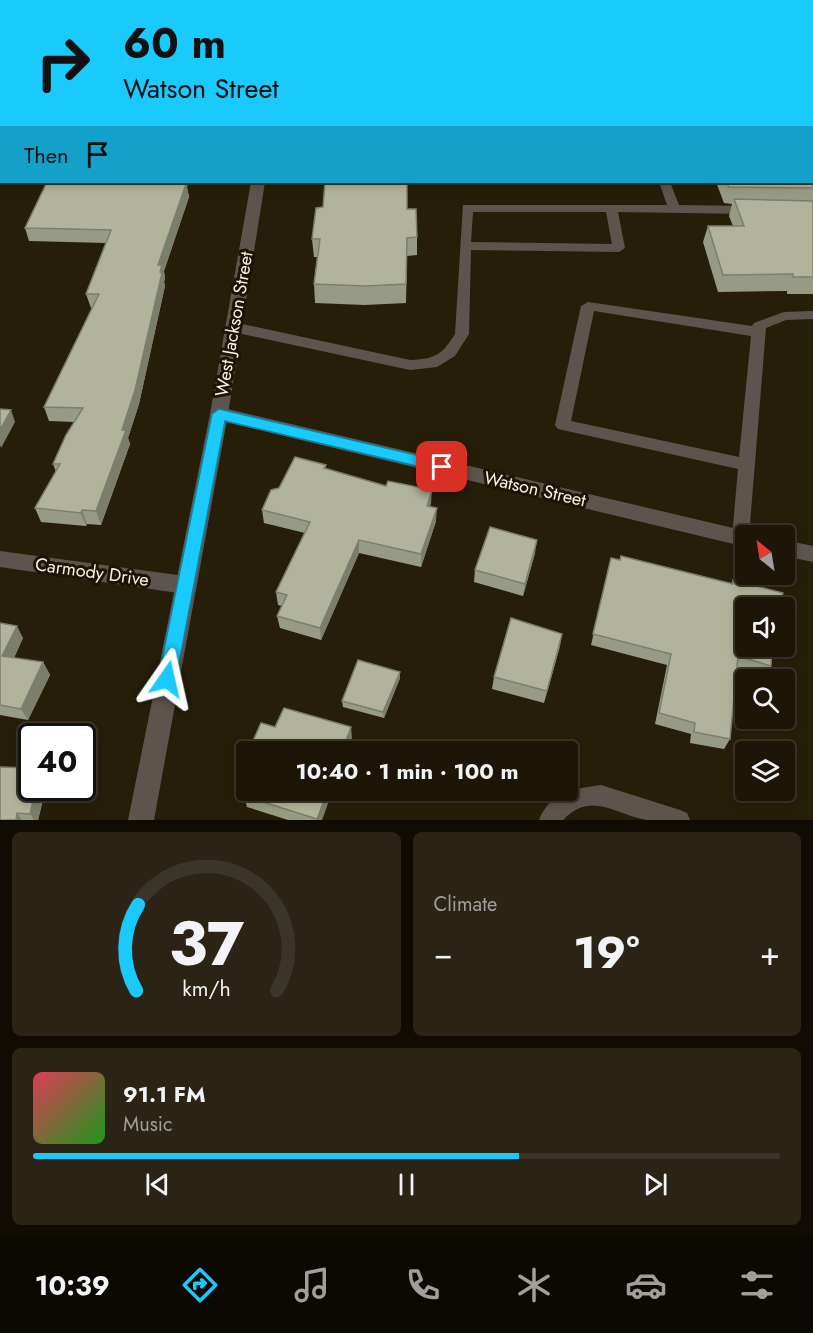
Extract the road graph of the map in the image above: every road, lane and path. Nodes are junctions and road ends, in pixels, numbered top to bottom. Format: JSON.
{"nodes":[{"id":1,"x":258,"y":183,"type":"edge"},
{"id":2,"x":665,"y":183,"type":"edge"},
{"id":3,"x":611,"y":208,"type":"junction"},
{"id":4,"x":674,"y":209,"type":"junction"},
{"id":5,"x":766,"y":211,"type":"edge"},
{"id":6,"x":465,"y":246,"type":"junction"},
{"id":7,"x":813,"y":315,"type":"edge"},
{"id":8,"x":233,"y":327,"type":"junction"},
{"id":9,"x":758,"y":332,"type":"junction"},
{"id":10,"x":219,"y":414,"type":"junction"},
{"id":11,"x":745,"y":464,"type":"junction"},
{"id":12,"x":743,"y":525,"type":"edge"},
{"id":13,"x":735,"y":536,"type":"edge"},
{"id":14,"x":795,"y":551,"type":"edge"},
{"id":15,"x":813,"y":555,"type":"edge"},
{"id":16,"x":0,"y":559,"type":"edge"},
{"id":17,"x":185,"y":585,"type":"junction"},
{"id":18,"x":141,"y":820,"type":"edge"},
{"id":19,"x":549,"y":820,"type":"edge"},
{"id":20,"x":680,"y":820,"type":"edge"}],
"edges":[{"from":1,"to":8,"type":"street","name":"West Jackson Street"},
{"from":2,"to":4,"type":"lane"},
{"from":3,"to":4,"type":"lane"},
{"from":3,"to":6,"type":"lane"},
{"from":3,"to":6,"type":"lane"},
{"from":4,"to":5,"type":"lane"},
{"from":6,"to":8,"type":"lane"},
{"from":7,"to":9,"type":"lane"},
{"from":8,"to":10,"type":"street","name":"West Jackson Street"},
{"from":9,"to":11,"type":"lane"},
{"from":9,"to":11,"type":"lane"},
{"from":10,"to":13,"type":"street","name":"Watson Street"},
{"from":10,"to":17,"type":"street","name":"West Jackson Street"},
{"from":11,"to":12,"type":"lane"},
{"from":14,"to":15,"type":"street"},
{"from":16,"to":17,"type":"street","name":"Carmody Drive"},
{"from":17,"to":18,"type":"street","name":"West Jackson Street"},
{"from":19,"to":20,"type":"lane"}]}
